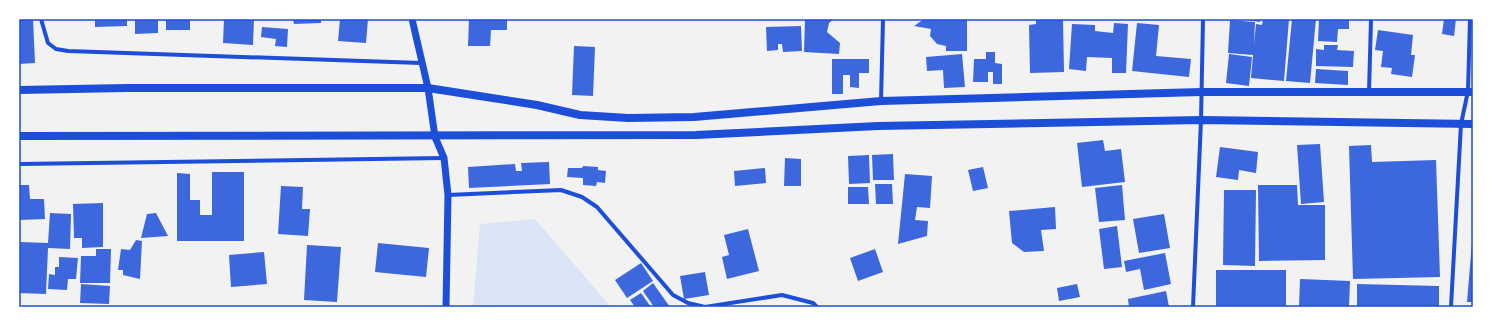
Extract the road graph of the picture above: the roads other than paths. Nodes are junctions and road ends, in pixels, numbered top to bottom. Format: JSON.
{"nodes":[{"id":1,"x":41,"y":19,"type":"edge"},
{"id":2,"x":412,"y":19,"type":"edge"},
{"id":3,"x":883,"y":19,"type":"edge"},
{"id":4,"x":1203,"y":19,"type":"edge"},
{"id":5,"x":1371,"y":19,"type":"edge"},
{"id":6,"x":1470,"y":19,"type":"edge"},
{"id":7,"x":421,"y":63,"type":"junction"},
{"id":8,"x":428,"y":88,"type":"junction"},
{"id":9,"x":19,"y":90,"type":"edge"},
{"id":10,"x":1201,"y":92,"type":"junction"},
{"id":11,"x":1369,"y":92,"type":"junction"},
{"id":12,"x":1470,"y":92,"type":"edge"},
{"id":13,"x":881,"y":101,"type":"junction"},
{"id":14,"x":1201,"y":120,"type":"junction"},
{"id":15,"x":1461,"y":124,"type":"junction"},
{"id":16,"x":1473,"y":124,"type":"edge"},
{"id":17,"x":19,"y":136,"type":"edge"},
{"id":18,"x":435,"y":137,"type":"junction"},
{"id":19,"x":444,"y":158,"type":"junction"},
{"id":20,"x":19,"y":164,"type":"edge"},
{"id":21,"x":448,"y":195,"type":"junction"},
{"id":22,"x":446,"y":307,"type":"edge"},
{"id":23,"x":817,"y":307,"type":"edge"},
{"id":24,"x":1193,"y":307,"type":"edge"},
{"id":25,"x":1451,"y":307,"type":"edge"}],
"edges":[{"from":1,"to":7,"type":"street"},
{"from":2,"to":7,"type":"street"},
{"from":3,"to":13,"type":"street"},
{"from":4,"to":10,"type":"street"},
{"from":5,"to":11,"type":"street"},
{"from":6,"to":12,"type":"street"},
{"from":7,"to":8,"type":"street"},
{"from":8,"to":9,"type":"main road"},
{"from":8,"to":13,"type":"main road"},
{"from":8,"to":18,"type":"street"},
{"from":10,"to":11,"type":"main road"},
{"from":10,"to":13,"type":"main road"},
{"from":10,"to":14,"type":"street"},
{"from":11,"to":12,"type":"main road"},
{"from":12,"to":15,"type":"street"},
{"from":14,"to":15,"type":"main road"},
{"from":14,"to":18,"type":"main road"},
{"from":14,"to":24,"type":"street"},
{"from":15,"to":16,"type":"main road"},
{"from":15,"to":25,"type":"street"},
{"from":17,"to":18,"type":"main road"},
{"from":18,"to":19,"type":"street"},
{"from":19,"to":20,"type":"street"},
{"from":19,"to":21,"type":"street"},
{"from":21,"to":22,"type":"street"},
{"from":21,"to":23,"type":"street"}]}
